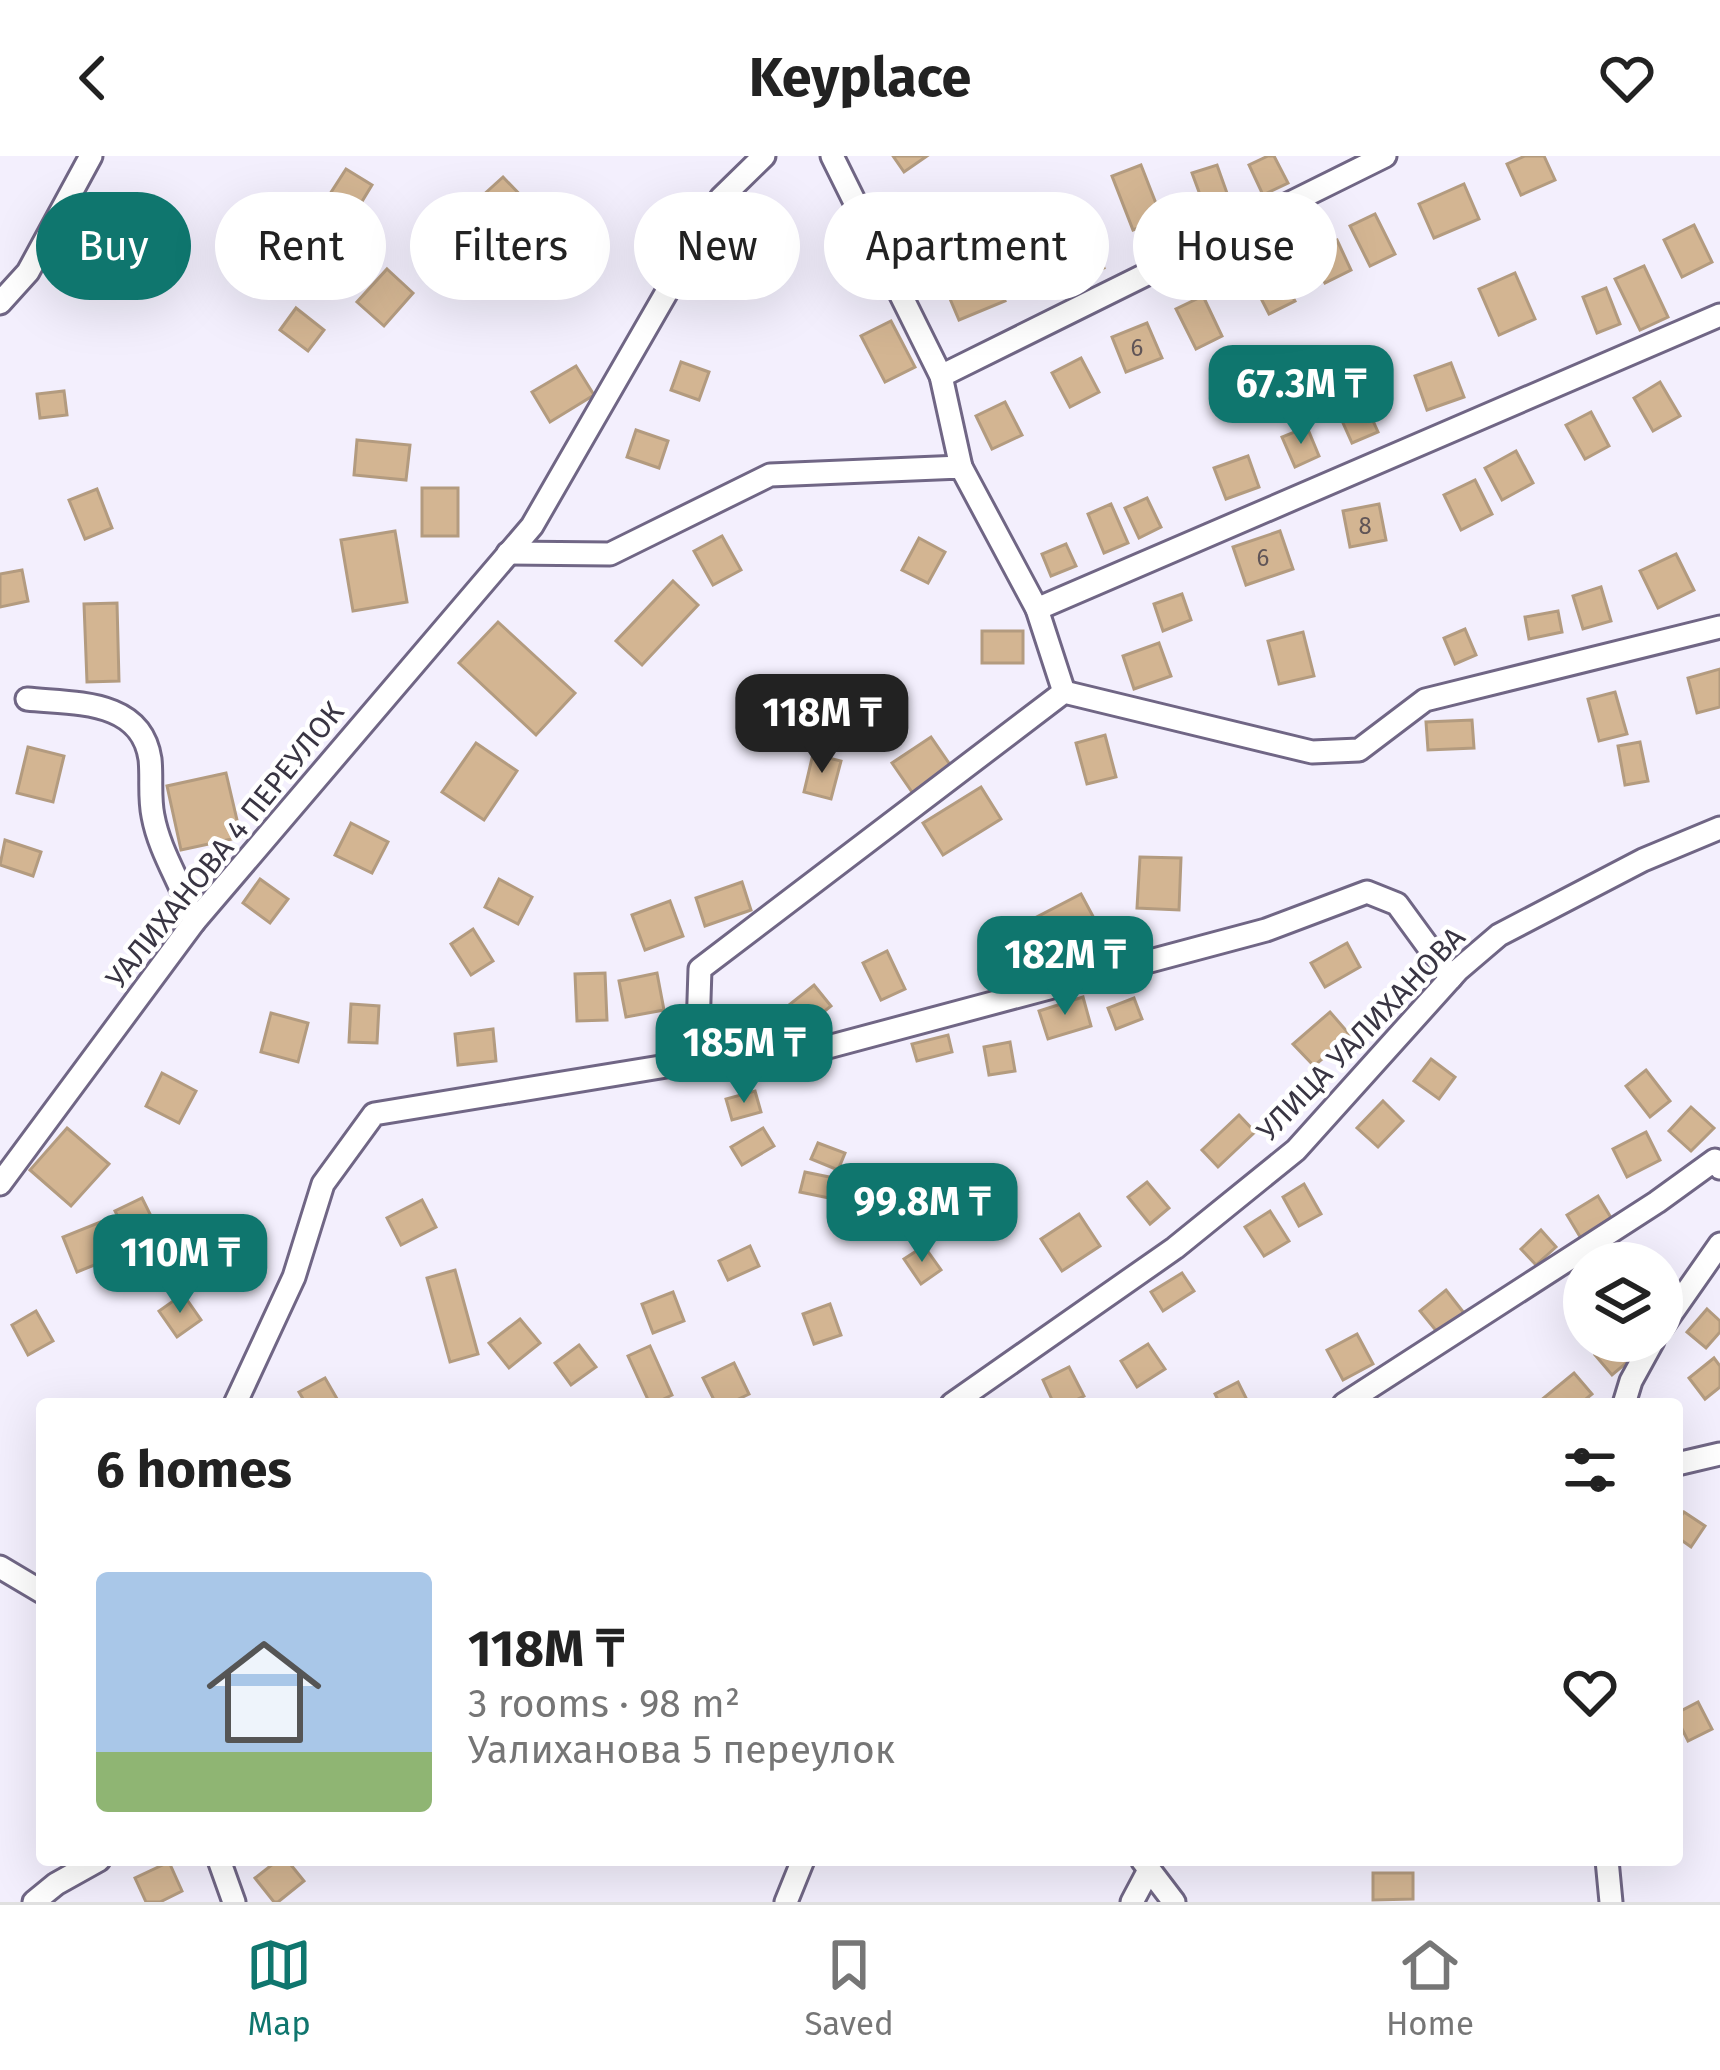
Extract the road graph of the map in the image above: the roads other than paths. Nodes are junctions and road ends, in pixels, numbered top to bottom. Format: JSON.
{"nodes":[{"id":1,"x":92,"y":156,"type":"edge"},
{"id":2,"x":764,"y":156,"type":"edge"},
{"id":3,"x":832,"y":156,"type":"edge"},
{"id":4,"x":1385,"y":156,"type":"edge"},
{"id":5,"x":0,"y":303,"type":"edge"},
{"id":6,"x":1720,"y":315,"type":"edge"},
{"id":7,"x":941,"y":376,"type":"junction"},
{"id":8,"x":961,"y":466,"type":"junction"},
{"id":9,"x":508,"y":553,"type":"junction"},
{"id":10,"x":1037,"y":609,"type":"junction"},
{"id":11,"x":1720,"y":627,"type":"edge"},
{"id":12,"x":1064,"y":692,"type":"junction"},
{"id":13,"x":27,"y":699,"type":"dead end"},
{"id":14,"x":1720,"y":828,"type":"edge"},
{"id":15,"x":194,"y":922,"type":"junction"},
{"id":16,"x":1451,"y":978,"type":"junction"},
{"id":17,"x":698,"y":1061,"type":"junction"},
{"id":18,"x":1717,"y":1164,"type":"edge"},
{"id":19,"x":0,"y":1184,"type":"edge"},
{"id":20,"x":1720,"y":1244,"type":"edge"},
{"id":21,"x":1683,"y":1297,"type":"edge"},
{"id":22,"x":1641,"y":1362,"type":"edge"},
{"id":23,"x":238,"y":1398,"type":"edge"},
{"id":24,"x":961,"y":1398,"type":"edge"},
{"id":25,"x":1352,"y":1398,"type":"edge"},
{"id":26,"x":1626,"y":1398,"type":"edge"},
{"id":27,"x":1720,"y":1454,"type":"edge"},
{"id":28,"x":1683,"y":1463,"type":"edge"},
{"id":29,"x":0,"y":1567,"type":"edge"},
{"id":30,"x":36,"y":1588,"type":"edge"},
{"id":31,"x":88,"y":1866,"type":"edge"},
{"id":32,"x":221,"y":1866,"type":"edge"},
{"id":33,"x":801,"y":1866,"type":"edge"},
{"id":34,"x":1146,"y":1866,"type":"edge"},
{"id":35,"x":1147,"y":1866,"type":"edge"},
{"id":36,"x":1608,"y":1866,"type":"edge"},
{"id":37,"x":34,"y":1902,"type":"edge"},
{"id":38,"x":234,"y":1902,"type":"edge"},
{"id":39,"x":786,"y":1902,"type":"edge"},
{"id":40,"x":1132,"y":1902,"type":"edge"},
{"id":41,"x":1174,"y":1902,"type":"edge"},
{"id":42,"x":1611,"y":1902,"type":"edge"}],
"edges":[{"from":1,"to":5,"type":"street"},
{"from":2,"to":9,"type":"street","name":"УАЛИХАНОВА 4 ПЕРЕУЛОК"},
{"from":3,"to":7,"type":"street"},
{"from":4,"to":7,"type":"street"},
{"from":6,"to":10,"type":"street"},
{"from":7,"to":8,"type":"street"},
{"from":8,"to":9,"type":"street"},
{"from":8,"to":10,"type":"street"},
{"from":9,"to":15,"type":"street","name":"УАЛИХАНОВА 4 ПЕРЕУЛОК"},
{"from":10,"to":12,"type":"street"},
{"from":11,"to":12,"type":"street"},
{"from":12,"to":17,"type":"street"},
{"from":13,"to":15,"type":"street"},
{"from":14,"to":16,"type":"street","name":"УЛИЦА УАЛИХАНОВА"},
{"from":15,"to":19,"type":"street","name":"УАЛИХАНОВА 4 ПЕРЕУЛОК"},
{"from":16,"to":17,"type":"street"},
{"from":16,"to":24,"type":"street","name":"УЛИЦА УАЛИХАНОВА"},
{"from":17,"to":23,"type":"street"},
{"from":18,"to":25,"type":"street"},
{"from":20,"to":21,"type":"street"},
{"from":22,"to":26,"type":"street"},
{"from":27,"to":28,"type":"street"},
{"from":29,"to":30,"type":"street"},
{"from":31,"to":37,"type":"street"},
{"from":32,"to":38,"type":"street"},
{"from":33,"to":39,"type":"street"},
{"from":34,"to":40,"type":"street"},
{"from":35,"to":41,"type":"street"},
{"from":36,"to":42,"type":"street"}]}
